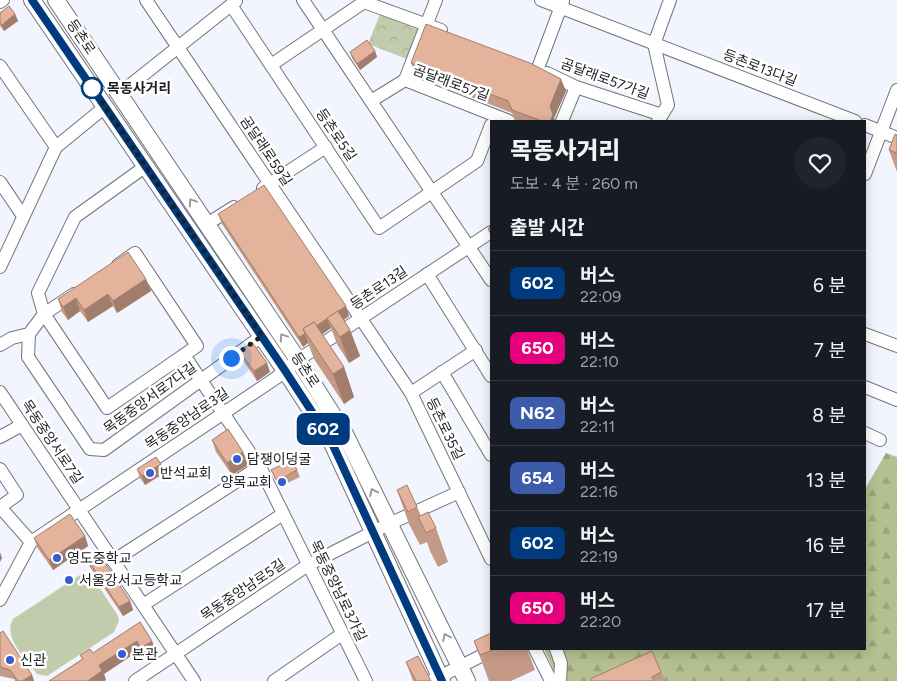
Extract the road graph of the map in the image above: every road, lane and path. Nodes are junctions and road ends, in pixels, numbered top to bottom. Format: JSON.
{"nodes":[{"id":1,"x":3,"y":0,"type":"edge"},
{"id":2,"x":32,"y":0,"type":"edge"},
{"id":3,"x":56,"y":0,"type":"edge"},
{"id":4,"x":146,"y":0,"type":"edge"},
{"id":5,"x":303,"y":0,"type":"edge"},
{"id":6,"x":436,"y":0,"type":"edge"},
{"id":7,"x":541,"y":0,"type":"edge"},
{"id":8,"x":670,"y":0,"type":"edge"},
{"id":9,"x":0,"y":2,"type":"edge"},
{"id":10,"x":234,"y":3,"type":"edge"},
{"id":11,"x":562,"y":3,"type":"edge"},
{"id":12,"x":426,"y":24,"type":"junction"},
{"id":13,"x":324,"y":31,"type":"junction"},
{"id":14,"x":452,"y":34,"type":"edge"},
{"id":15,"x":654,"y":44,"type":"junction"},
{"id":16,"x":178,"y":47,"type":"junction"},
{"id":17,"x":271,"y":65,"type":"junction"},
{"id":18,"x":0,"y":66,"type":"edge"},
{"id":19,"x":405,"y":80,"type":"junction"},
{"id":20,"x":576,"y":87,"type":"junction"},
{"id":21,"x":897,"y":90,"type":"edge"},
{"id":22,"x":119,"y":94,"type":"junction"},
{"id":23,"x":371,"y":101,"type":"junction"},
{"id":24,"x":105,"y":107,"type":"junction"},
{"id":25,"x":660,"y":118,"type":"edge"},
{"id":26,"x":491,"y":120,"type":"edge"},
{"id":27,"x":562,"y":120,"type":"edge"},
{"id":28,"x":852,"y":120,"type":"edge"},
{"id":29,"x":866,"y":125,"type":"edge"},
{"id":30,"x":490,"y":128,"type":"edge"},
{"id":31,"x":881,"y":132,"type":"junction"},
{"id":32,"x":897,"y":138,"type":"edge"},
{"id":33,"x":326,"y":147,"type":"junction"},
{"id":34,"x":56,"y":148,"type":"junction"},
{"id":35,"x":146,"y":166,"type":"junction"},
{"id":36,"x":866,"y":171,"type":"edge"},
{"id":37,"x":0,"y":182,"type":"edge"},
{"id":38,"x":270,"y":183,"type":"junction"},
{"id":39,"x":433,"y":192,"type":"junction"},
{"id":40,"x":23,"y":216,"type":"junction"},
{"id":41,"x":207,"y":224,"type":"junction"},
{"id":42,"x":490,"y":233,"type":"edge"},
{"id":43,"x":5,"y":242,"type":"edge"},
{"id":44,"x":469,"y":246,"type":"junction"},
{"id":45,"x":0,"y":267,"type":"edge"},
{"id":46,"x":110,"y":270,"type":"edge"},
{"id":47,"x":427,"y":274,"type":"junction"},
{"id":48,"x":490,"y":278,"type":"edge"},
{"id":49,"x":85,"y":286,"type":"edge"},
{"id":50,"x":44,"y":314,"type":"junction"},
{"id":51,"x":360,"y":318,"type":"junction"},
{"id":52,"x":28,"y":334,"type":"junction"},
{"id":53,"x":866,"y":334,"type":"edge"},
{"id":54,"x":262,"y":336,"type":"junction"},
{"id":55,"x":0,"y":345,"type":"edge"},
{"id":56,"x":897,"y":346,"type":"edge"},
{"id":57,"x":476,"y":350,"type":"junction"},
{"id":58,"x":184,"y":355,"type":"junction"},
{"id":59,"x":298,"y":360,"type":"junction"},
{"id":60,"x":284,"y":369,"type":"junction"},
{"id":61,"x":442,"y":372,"type":"junction"},
{"id":62,"x":490,"y":374,"type":"edge"},
{"id":63,"x":201,"y":379,"type":"junction"},
{"id":64,"x":866,"y":387,"type":"edge"},
{"id":65,"x":0,"y":392,"type":"edge"},
{"id":66,"x":410,"y":393,"type":"junction"},
{"id":67,"x":897,"y":400,"type":"edge"},
{"id":68,"x":224,"y":412,"type":"junction"},
{"id":69,"x":22,"y":425,"type":"junction"},
{"id":70,"x":866,"y":433,"type":"edge"},
{"id":71,"x":0,"y":438,"type":"edge"},
{"id":72,"x":880,"y":440,"type":"dead end"},
{"id":73,"x":490,"y":453,"type":"edge"},
{"id":74,"x":259,"y":467,"type":"junction"},
{"id":75,"x":0,"y":469,"type":"edge"},
{"id":76,"x":459,"y":492,"type":"junction"},
{"id":77,"x":0,"y":507,"type":"edge"},
{"id":78,"x":79,"y":510,"type":"junction"},
{"id":79,"x":283,"y":514,"type":"junction"},
{"id":80,"x":389,"y":524,"type":"junction"},
{"id":81,"x":373,"y":532,"type":"junction"},
{"id":82,"x":31,"y":542,"type":"junction"},
{"id":83,"x":490,"y":557,"type":"edge"},
{"id":84,"x":113,"y":561,"type":"junction"},
{"id":85,"x":308,"y":565,"type":"junction"},
{"id":86,"x":0,"y":600,"type":"edge"},
{"id":87,"x":143,"y":605,"type":"junction"},
{"id":88,"x":342,"y":634,"type":"junction"},
{"id":89,"x":493,"y":650,"type":"edge"},
{"id":90,"x":536,"y":650,"type":"edge"},
{"id":91,"x":556,"y":650,"type":"edge"},
{"id":92,"x":176,"y":654,"type":"junction"},
{"id":93,"x":460,"y":665,"type":"junction"},
{"id":94,"x":437,"y":680,"type":"edge"},
{"id":95,"x":135,"y":681,"type":"edge"},
{"id":96,"x":194,"y":681,"type":"edge"},
{"id":97,"x":274,"y":681,"type":"edge"},
{"id":98,"x":366,"y":681,"type":"edge"},
{"id":99,"x":467,"y":681,"type":"edge"},
{"id":100,"x":551,"y":681,"type":"edge"},
{"id":101,"x":560,"y":681,"type":"edge"}],
"edges":[{"from":1,"to":9,"type":"street"},
{"from":2,"to":24,"type":"main road","name":"등촌로"},
{"from":3,"to":22,"type":"main road","name":"등촌로"},
{"from":4,"to":16,"type":"street","name":"곰달래로59길"},
{"from":5,"to":13,"type":"street"},
{"from":6,"to":12,"type":"street"},
{"from":7,"to":11,"type":"street","name":"등촌로13다길"},
{"from":8,"to":15,"type":"street"},
{"from":10,"to":16,"type":"street","name":"등촌로5길"},
{"from":10,"to":17,"type":"street","name":"등촌로5길"},
{"from":11,"to":15,"type":"street","name":"등촌로13다길"},
{"from":11,"to":20,"type":"street","name":"곰달래로57가길"},
{"from":12,"to":13,"type":"street"},
{"from":12,"to":14,"type":"street"},
{"from":12,"to":19,"type":"street"},
{"from":13,"to":17,"type":"street"},
{"from":13,"to":23,"type":"street"},
{"from":15,"to":25,"type":"street"},
{"from":15,"to":28,"type":"street","name":"등촌로13다길"},
{"from":16,"to":22,"type":"street","name":"등촌로5길"},
{"from":16,"to":38,"type":"street","name":"곰달래로59길"},
{"from":17,"to":33,"type":"street","name":"등촌로5길"},
{"from":18,"to":34,"type":"street"},
{"from":19,"to":23,"type":"street","name":"곰달래로57길"},
{"from":19,"to":26,"type":"street","name":"곰달래로57길"},
{"from":20,"to":25,"type":"street","name":"곰달래로57가길"},
{"from":20,"to":27,"type":"street"},
{"from":21,"to":31,"type":"street"},
{"from":41,"to":22,"type":"main road","name":"등촌로","one_way":true},
{"from":23,"to":39,"type":"street"},
{"from":24,"to":34,"type":"street"},
{"from":24,"to":35,"type":"main road","name":"등촌로"},
{"from":29,"to":31,"type":"street"},
{"from":30,"to":39,"type":"street"},
{"from":31,"to":32,"type":"street"},
{"from":31,"to":36,"type":"street"},
{"from":33,"to":38,"type":"street"},
{"from":33,"to":39,"type":"street","name":"등촌로5길"},
{"from":34,"to":40,"type":"street"},
{"from":35,"to":50,"type":"street"},
{"from":35,"to":54,"type":"main road","name":"등촌로"},
{"from":37,"to":40,"type":"street"},
{"from":38,"to":41,"type":"street"},
{"from":38,"to":51,"type":"street","name":"곰달래로59길"},
{"from":39,"to":44,"type":"street"},
{"from":40,"to":43,"type":"street"},
{"from":59,"to":41,"type":"main road","name":"등촌로","one_way":true},
{"from":42,"to":44,"type":"street","name":"등촌로13길"},
{"from":43,"to":45,"type":"street"},
{"from":44,"to":47,"type":"street","name":"등촌로13길"},
{"from":44,"to":48,"type":"street"},
{"from":46,"to":58,"type":"street"},
{"from":47,"to":51,"type":"street","name":"등촌로13길"},
{"from":47,"to":57,"type":"street"},
{"from":49,"to":50,"type":"street"},
{"from":50,"to":52,"type":"street"},
{"from":50,"to":58,"type":"street"},
{"from":51,"to":59,"type":"street","name":"등촌로13길"},
{"from":51,"to":66,"type":"street","name":"등촌로35길"},
{"from":52,"to":55,"type":"street"},
{"from":52,"to":63,"type":"street","name":"목동중앙서로7다길"},
{"from":53,"to":56,"type":"street"},
{"from":54,"to":60,"type":"main road","name":"등촌로"},
{"from":54,"to":63,"type":"street","name":"목동중앙서로7다길"},
{"from":57,"to":61,"type":"street"},
{"from":57,"to":62,"type":"street"},
{"from":58,"to":63,"type":"street","name":"목동중앙남로3가길"},
{"from":59,"to":60,"type":"street","name":"등촌로13길"},
{"from":80,"to":59,"type":"main road","name":"등촌로","one_way":true},
{"from":60,"to":68,"type":"street","name":"목동중앙남로3길"},
{"from":60,"to":81,"type":"main road","name":"등촌로"},
{"from":61,"to":66,"type":"street"},
{"from":61,"to":73,"type":"street"},
{"from":63,"to":68,"type":"street","name":"목동중앙남로3가길"},
{"from":64,"to":67,"type":"street"},
{"from":65,"to":69,"type":"street","name":"목동중앙서로7길"},
{"from":66,"to":76,"type":"street","name":"등촌로35길"},
{"from":68,"to":74,"type":"street","name":"목동중앙남로3가길"},
{"from":68,"to":78,"type":"street","name":"목동중앙남로3길"},
{"from":69,"to":71,"type":"street"},
{"from":69,"to":78,"type":"street","name":"목동중앙서로7길"},
{"from":70,"to":72,"type":"street"},
{"from":74,"to":79,"type":"street","name":"목동중앙남로3가길"},
{"from":74,"to":84,"type":"street"},
{"from":75,"to":77,"type":"street"},
{"from":76,"to":80,"type":"street"},
{"from":76,"to":83,"type":"street","name":"등촌로35길"},
{"from":77,"to":82,"type":"street"},
{"from":78,"to":82,"type":"street","name":"목동중앙남로3길"},
{"from":78,"to":84,"type":"street","name":"목동중앙서로7길"},
{"from":79,"to":85,"type":"street","name":"목동중앙남로3가길"},
{"from":79,"to":87,"type":"street"},
{"from":80,"to":81,"type":"street"},
{"from":93,"to":80,"type":"main road","name":"등촌로","one_way":true},
{"from":81,"to":85,"type":"street","name":"목동중앙남로5길"},
{"from":81,"to":94,"type":"main road","name":"등촌로"},
{"from":82,"to":86,"type":"street","name":"목동중앙남로3길"},
{"from":84,"to":87,"type":"street","name":"목동중앙서로7길"},
{"from":85,"to":88,"type":"street","name":"목동중앙남로3가길"},
{"from":85,"to":92,"type":"street","name":"목동중앙남로5길"},
{"from":87,"to":92,"type":"street","name":"목동중앙서로7길"},
{"from":88,"to":97,"type":"street"},
{"from":88,"to":98,"type":"street","name":"목동중앙남로3가길"},
{"from":89,"to":93,"type":"street","name":"등촌로"},
{"from":90,"to":100,"type":"street"},
{"from":91,"to":101,"type":"street"},
{"from":92,"to":95,"type":"street","name":"목동중앙남로5길"},
{"from":92,"to":96,"type":"street","name":"목동중앙서로7길"},
{"from":93,"to":94,"type":"street","name":"등촌로"},
{"from":93,"to":99,"type":"main road","name":"등촌로"}]}
